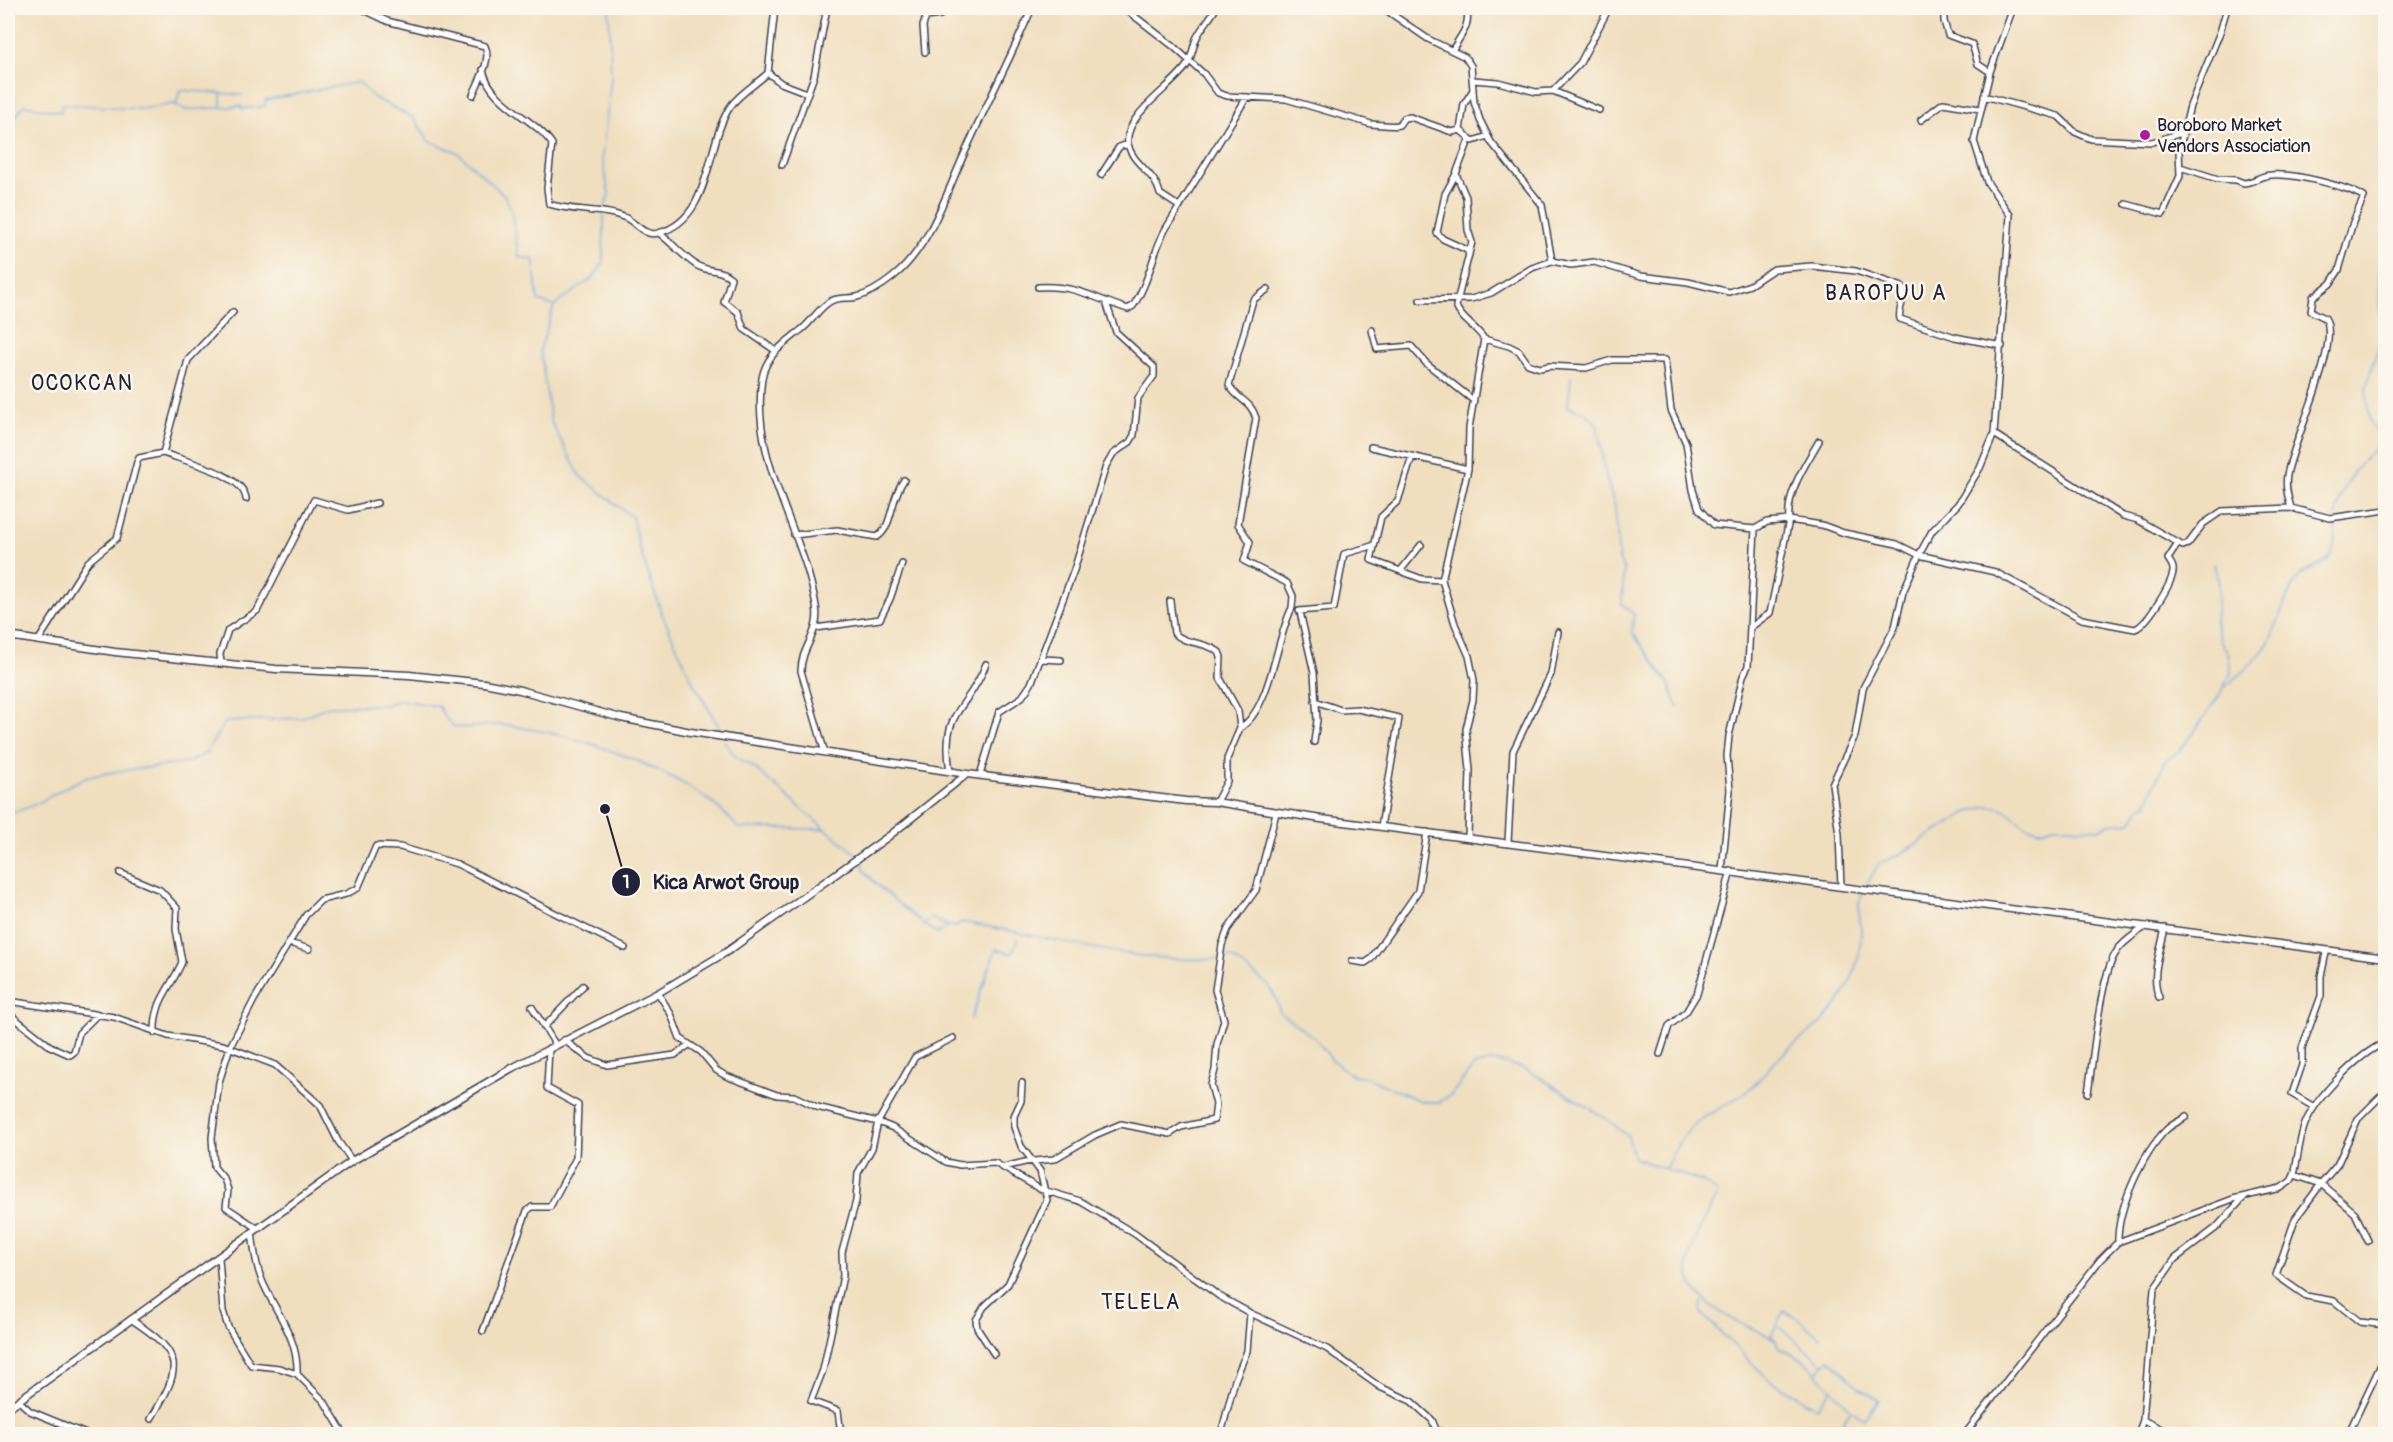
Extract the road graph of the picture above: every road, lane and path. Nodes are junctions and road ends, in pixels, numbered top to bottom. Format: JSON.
{"nodes":[{"id":1,"x":360,"y":8,"type":"edge"},
{"id":2,"x":775,"y":8,"type":"edge"},
{"id":3,"x":796,"y":8,"type":"edge"},
{"id":4,"x":949,"y":8,"type":"edge"},
{"id":5,"x":1032,"y":8,"type":"edge"},
{"id":6,"x":1119,"y":8,"type":"edge"},
{"id":7,"x":1215,"y":8,"type":"edge"},
{"id":8,"x":1383,"y":8,"type":"edge"},
{"id":9,"x":1467,"y":8,"type":"edge"},
{"id":10,"x":1609,"y":8,"type":"edge"},
{"id":11,"x":1944,"y":8,"type":"edge"},
{"id":12,"x":2013,"y":8,"type":"edge"},
{"id":13,"x":2227,"y":8,"type":"edge"},
{"id":14,"x":827,"y":9,"type":"edge"},
{"id":15,"x":1453,"y":49,"type":"junction"},
{"id":16,"x":925,"y":52,"type":"dead end"},
{"id":17,"x":1189,"y":63,"type":"junction"},
{"id":18,"x":483,"y":70,"type":"junction"},
{"id":19,"x":1990,"y":72,"type":"junction"},
{"id":20,"x":768,"y":73,"type":"junction"},
{"id":21,"x":1473,"y":80,"type":"junction"},
{"id":22,"x":1473,"y":90,"type":"junction"},
{"id":23,"x":1553,"y":91,"type":"junction"},
{"id":24,"x":807,"y":93,"type":"junction"},
{"id":25,"x":473,"y":95,"type":"dead end"},
{"id":26,"x":1984,"y":96,"type":"junction"},
{"id":27,"x":1247,"y":97,"type":"junction"},
{"id":28,"x":1980,"y":109,"type":"junction"},
{"id":29,"x":1599,"y":110,"type":"dead end"},
{"id":30,"x":1921,"y":120,"type":"dead end"},
{"id":31,"x":1460,"y":130,"type":"junction"},
{"id":32,"x":2181,"y":133,"type":"junction"},
{"id":33,"x":1488,"y":136,"type":"junction"},
{"id":34,"x":1469,"y":140,"type":"junction"},
{"id":35,"x":1128,"y":144,"type":"junction"},
{"id":36,"x":782,"y":165,"type":"dead end"},
{"id":37,"x":2180,"y":167,"type":"junction"},
{"id":38,"x":1456,"y":174,"type":"junction"},
{"id":39,"x":1101,"y":175,"type":"dead end"},
{"id":40,"x":2126,"y":204,"type":"dead end"},
{"id":41,"x":1180,"y":207,"type":"junction"},
{"id":42,"x":659,"y":233,"type":"junction"},
{"id":43,"x":1469,"y":255,"type":"junction"},
{"id":44,"x":1552,"y":261,"type":"junction"},
{"id":45,"x":1038,"y":287,"type":"dead end"},
{"id":46,"x":1268,"y":289,"type":"dead end"},
{"id":47,"x":1420,"y":300,"type":"dead end"},
{"id":48,"x":1457,"y":300,"type":"junction"},
{"id":49,"x":1106,"y":303,"type":"junction"},
{"id":50,"x":232,"y":312,"type":"dead end"},
{"id":51,"x":1372,"y":330,"type":"dead end"},
{"id":52,"x":1484,"y":339,"type":"junction"},
{"id":53,"x":2002,"y":346,"type":"junction"},
{"id":54,"x":776,"y":351,"type":"junction"},
{"id":55,"x":1473,"y":400,"type":"junction"},
{"id":56,"x":1994,"y":435,"type":"junction"},
{"id":57,"x":1819,"y":441,"type":"dead end"},
{"id":58,"x":1371,"y":447,"type":"dead end"},
{"id":59,"x":163,"y":453,"type":"junction"},
{"id":60,"x":1412,"y":457,"type":"junction"},
{"id":61,"x":1468,"y":470,"type":"junction"},
{"id":62,"x":904,"y":480,"type":"dead end"},
{"id":63,"x":246,"y":499,"type":"dead end"},
{"id":64,"x":377,"y":503,"type":"dead end"},
{"id":65,"x":2291,"y":508,"type":"junction"},
{"id":66,"x":2385,"y":510,"type":"edge"},
{"id":67,"x":1789,"y":520,"type":"junction"},
{"id":68,"x":1755,"y":528,"type":"junction"},
{"id":69,"x":794,"y":535,"type":"junction"},
{"id":70,"x":1421,"y":545,"type":"dead end"},
{"id":71,"x":2177,"y":545,"type":"junction"},
{"id":72,"x":1372,"y":546,"type":"junction"},
{"id":73,"x":1919,"y":555,"type":"junction"},
{"id":74,"x":902,"y":564,"type":"dead end"},
{"id":75,"x":1401,"y":570,"type":"junction"},
{"id":76,"x":1442,"y":580,"type":"junction"},
{"id":77,"x":1170,"y":601,"type":"dead end"},
{"id":78,"x":1292,"y":608,"type":"junction"},
{"id":79,"x":1300,"y":612,"type":"junction"},
{"id":80,"x":1751,"y":627,"type":"junction"},
{"id":81,"x":816,"y":628,"type":"junction"},
{"id":82,"x":1558,"y":632,"type":"dead end"},
{"id":83,"x":8,"y":636,"type":"edge"},
{"id":84,"x":38,"y":640,"type":"junction"},
{"id":85,"x":1042,"y":659,"type":"junction"},
{"id":86,"x":1061,"y":660,"type":"dead end"},
{"id":87,"x":221,"y":664,"type":"junction"},
{"id":88,"x":986,"y":664,"type":"dead end"},
{"id":89,"x":1315,"y":701,"type":"junction"},
{"id":90,"x":1240,"y":728,"type":"junction"},
{"id":91,"x":1314,"y":742,"type":"dead end"},
{"id":92,"x":825,"y":753,"type":"junction"},
{"id":93,"x":950,"y":771,"type":"junction"},
{"id":94,"x":967,"y":774,"type":"junction"},
{"id":95,"x":980,"y":775,"type":"junction"},
{"id":96,"x":1216,"y":802,"type":"junction"},
{"id":97,"x":1276,"y":813,"type":"junction"},
{"id":98,"x":1381,"y":827,"type":"junction"},
{"id":99,"x":1427,"y":832,"type":"junction"},
{"id":100,"x":1468,"y":837,"type":"junction"},
{"id":101,"x":1508,"y":842,"type":"junction"},
{"id":102,"x":1722,"y":870,"type":"junction"},
{"id":103,"x":1731,"y":871,"type":"junction"},
{"id":104,"x":120,"y":873,"type":"dead end"},
{"id":105,"x":1841,"y":887,"type":"junction"},
{"id":106,"x":2147,"y":926,"type":"junction"},
{"id":107,"x":2165,"y":928,"type":"junction"},
{"id":108,"x":289,"y":943,"type":"junction"},
{"id":109,"x":625,"y":948,"type":"dead end"},
{"id":110,"x":309,"y":949,"type":"dead end"},
{"id":111,"x":2326,"y":953,"type":"junction"},
{"id":112,"x":2385,"y":958,"type":"edge"},
{"id":113,"x":1352,"y":961,"type":"dead end"},
{"id":114,"x":583,"y":986,"type":"dead end"},
{"id":115,"x":658,"y":993,"type":"junction"},
{"id":116,"x":2159,"y":997,"type":"dead end"},
{"id":117,"x":8,"y":1001,"type":"edge"},
{"id":118,"x":532,"y":1008,"type":"dead end"},
{"id":119,"x":8,"y":1013,"type":"edge"},
{"id":120,"x":98,"y":1014,"type":"junction"},
{"id":121,"x":544,"y":1027,"type":"junction"},
{"id":122,"x":155,"y":1033,"type":"junction"},
{"id":123,"x":953,"y":1038,"type":"dead end"},
{"id":124,"x":564,"y":1040,"type":"junction"},
{"id":125,"x":2385,"y":1042,"type":"edge"},
{"id":126,"x":690,"y":1045,"type":"junction"},
{"id":127,"x":552,"y":1046,"type":"junction"},
{"id":128,"x":230,"y":1047,"type":"junction"},
{"id":129,"x":1660,"y":1054,"type":"dead end"},
{"id":130,"x":1022,"y":1083,"type":"dead end"},
{"id":131,"x":2385,"y":1091,"type":"edge"},
{"id":132,"x":2088,"y":1094,"type":"dead end"},
{"id":133,"x":2314,"y":1107,"type":"junction"},
{"id":134,"x":2186,"y":1117,"type":"dead end"},
{"id":135,"x":878,"y":1122,"type":"junction"},
{"id":136,"x":352,"y":1161,"type":"junction"},
{"id":137,"x":1032,"y":1161,"type":"junction"},
{"id":138,"x":1004,"y":1167,"type":"junction"},
{"id":139,"x":2294,"y":1175,"type":"junction"},
{"id":140,"x":2321,"y":1184,"type":"junction"},
{"id":141,"x":1045,"y":1190,"type":"junction"},
{"id":142,"x":2244,"y":1197,"type":"junction"},
{"id":143,"x":255,"y":1230,"type":"junction"},
{"id":144,"x":2368,"y":1241,"type":"dead end"},
{"id":145,"x":2118,"y":1242,"type":"junction"},
{"id":146,"x":219,"y":1258,"type":"junction"},
{"id":147,"x":1250,"y":1313,"type":"junction"},
{"id":148,"x":132,"y":1320,"type":"junction"},
{"id":149,"x":2385,"y":1325,"type":"edge"},
{"id":150,"x":483,"y":1331,"type":"dead end"},
{"id":151,"x":994,"y":1354,"type":"dead end"},
{"id":152,"x":2385,"y":1354,"type":"edge"},
{"id":153,"x":297,"y":1374,"type":"junction"},
{"id":154,"x":19,"y":1401,"type":"junction"},
{"id":155,"x":8,"y":1408,"type":"edge"},
{"id":156,"x":151,"y":1419,"type":"dead end"},
{"id":157,"x":2142,"y":1420,"type":"junction"},
{"id":158,"x":86,"y":1434,"type":"edge"},
{"id":159,"x":344,"y":1434,"type":"edge"},
{"id":160,"x":841,"y":1434,"type":"edge"},
{"id":161,"x":1221,"y":1434,"type":"edge"},
{"id":162,"x":1438,"y":1434,"type":"edge"},
{"id":163,"x":1965,"y":1434,"type":"edge"},
{"id":164,"x":2138,"y":1434,"type":"edge"},
{"id":165,"x":2172,"y":1434,"type":"edge"},
{"id":166,"x":2348,"y":1434,"type":"edge"}],
"edges":[{"from":1,"to":18,"type":"street"},
{"from":2,"to":20,"type":"street"},
{"from":3,"to":14,"type":"street"},
{"from":4,"to":16,"type":"street"},
{"from":5,"to":54,"type":"street"},
{"from":6,"to":17,"type":"street"},
{"from":7,"to":17,"type":"street"},
{"from":8,"to":15,"type":"street"},
{"from":9,"to":15,"type":"street"},
{"from":10,"to":23,"type":"street"},
{"from":11,"to":19,"type":"street"},
{"from":12,"to":19,"type":"street"},
{"from":13,"to":32,"type":"street"},
{"from":14,"to":24,"type":"street"},
{"from":15,"to":21,"type":"street"},
{"from":17,"to":27,"type":"street"},
{"from":17,"to":35,"type":"street"},
{"from":18,"to":25,"type":"street"},
{"from":18,"to":42,"type":"street"},
{"from":19,"to":26,"type":"street"},
{"from":20,"to":24,"type":"street"},
{"from":20,"to":42,"type":"street"},
{"from":21,"to":22,"type":"street"},
{"from":21,"to":23,"type":"street"},
{"from":22,"to":31,"type":"street"},
{"from":22,"to":33,"type":"street"},
{"from":23,"to":29,"type":"street"},
{"from":24,"to":36,"type":"street"},
{"from":26,"to":28,"type":"street"},
{"from":26,"to":32,"type":"street"},
{"from":27,"to":31,"type":"street"},
{"from":27,"to":41,"type":"street"},
{"from":28,"to":30,"type":"street"},
{"from":28,"to":53,"type":"street"},
{"from":31,"to":34,"type":"street"},
{"from":32,"to":37,"type":"street"},
{"from":33,"to":34,"type":"street"},
{"from":33,"to":44,"type":"street"},
{"from":34,"to":38,"type":"street"},
{"from":35,"to":39,"type":"street"},
{"from":35,"to":41,"type":"street"},
{"from":37,"to":40,"type":"street"},
{"from":37,"to":65,"type":"street"},
{"from":38,"to":43,"type":"street"},
{"from":38,"to":43,"type":"street"},
{"from":41,"to":49,"type":"street"},
{"from":42,"to":54,"type":"street"},
{"from":43,"to":48,"type":"street"},
{"from":44,"to":48,"type":"street"},
{"from":44,"to":53,"type":"street"},
{"from":45,"to":49,"type":"street"},
{"from":46,"to":78,"type":"street"},
{"from":47,"to":48,"type":"street"},
{"from":48,"to":52,"type":"street"},
{"from":49,"to":85,"type":"street"},
{"from":50,"to":59,"type":"street"},
{"from":51,"to":55,"type":"street"},
{"from":52,"to":55,"type":"street"},
{"from":52,"to":68,"type":"street"},
{"from":53,"to":56,"type":"street"},
{"from":54,"to":69,"type":"street"},
{"from":55,"to":61,"type":"street"},
{"from":56,"to":71,"type":"street"},
{"from":56,"to":73,"type":"street"},
{"from":57,"to":67,"type":"street"},
{"from":58,"to":60,"type":"street"},
{"from":59,"to":63,"type":"street"},
{"from":59,"to":84,"type":"street"},
{"from":60,"to":61,"type":"street"},
{"from":60,"to":72,"type":"street"},
{"from":61,"to":76,"type":"street"},
{"from":62,"to":69,"type":"street"},
{"from":64,"to":87,"type":"street"},
{"from":65,"to":66,"type":"street"},
{"from":65,"to":71,"type":"street"},
{"from":67,"to":68,"type":"street"},
{"from":67,"to":73,"type":"street"},
{"from":67,"to":80,"type":"street"},
{"from":68,"to":80,"type":"street"},
{"from":69,"to":81,"type":"street"},
{"from":70,"to":75,"type":"street"},
{"from":71,"to":73,"type":"street"},
{"from":72,"to":75,"type":"street"},
{"from":72,"to":79,"type":"street"},
{"from":73,"to":105,"type":"street"},
{"from":74,"to":81,"type":"street"},
{"from":75,"to":76,"type":"street"},
{"from":76,"to":100,"type":"street"},
{"from":77,"to":90,"type":"street"},
{"from":78,"to":79,"type":"street"},
{"from":78,"to":90,"type":"street"},
{"from":79,"to":89,"type":"street"},
{"from":80,"to":102,"type":"street"},
{"from":81,"to":92,"type":"street"},
{"from":82,"to":101,"type":"street"},
{"from":83,"to":84,"type":"street"},
{"from":84,"to":87,"type":"street"},
{"from":85,"to":86,"type":"street"},
{"from":85,"to":95,"type":"street"},
{"from":87,"to":92,"type":"street"},
{"from":88,"to":93,"type":"street"},
{"from":89,"to":91,"type":"street"},
{"from":89,"to":98,"type":"street"},
{"from":90,"to":96,"type":"street"},
{"from":92,"to":93,"type":"street"},
{"from":93,"to":94,"type":"street"},
{"from":94,"to":95,"type":"street"},
{"from":94,"to":115,"type":"street"},
{"from":95,"to":96,"type":"street"},
{"from":96,"to":97,"type":"street"},
{"from":97,"to":98,"type":"street"},
{"from":97,"to":137,"type":"street"},
{"from":98,"to":99,"type":"street"},
{"from":99,"to":100,"type":"street"},
{"from":99,"to":113,"type":"street"},
{"from":100,"to":101,"type":"street"},
{"from":101,"to":102,"type":"street"},
{"from":102,"to":103,"type":"street"},
{"from":103,"to":105,"type":"street"},
{"from":103,"to":129,"type":"street"},
{"from":104,"to":122,"type":"street"},
{"from":105,"to":106,"type":"street"},
{"from":106,"to":107,"type":"street"},
{"from":106,"to":132,"type":"street"},
{"from":107,"to":111,"type":"street"},
{"from":107,"to":116,"type":"street"},
{"from":108,"to":109,"type":"street"},
{"from":108,"to":110,"type":"street"},
{"from":108,"to":128,"type":"street"},
{"from":111,"to":112,"type":"street"},
{"from":111,"to":133,"type":"street"},
{"from":114,"to":121,"type":"street"},
{"from":115,"to":124,"type":"street"},
{"from":115,"to":126,"type":"street"},
{"from":117,"to":120,"type":"street"},
{"from":118,"to":121,"type":"street"},
{"from":119,"to":120,"type":"street"},
{"from":120,"to":122,"type":"street"},
{"from":121,"to":127,"type":"street"},
{"from":122,"to":128,"type":"street"},
{"from":123,"to":135,"type":"street"},
{"from":124,"to":126,"type":"street"},
{"from":124,"to":127,"type":"street"},
{"from":125,"to":133,"type":"street"},
{"from":126,"to":135,"type":"street"},
{"from":127,"to":136,"type":"street"},
{"from":127,"to":150,"type":"street"},
{"from":128,"to":136,"type":"street"},
{"from":128,"to":143,"type":"street"},
{"from":130,"to":137,"type":"street"},
{"from":131,"to":140,"type":"street"},
{"from":133,"to":139,"type":"street"},
{"from":134,"to":145,"type":"street"},
{"from":135,"to":138,"type":"street"},
{"from":135,"to":160,"type":"street"},
{"from":136,"to":143,"type":"street"},
{"from":137,"to":138,"type":"street"},
{"from":137,"to":141,"type":"street"},
{"from":138,"to":141,"type":"street"},
{"from":139,"to":140,"type":"street"},
{"from":139,"to":142,"type":"street"},
{"from":140,"to":144,"type":"street"},
{"from":140,"to":149,"type":"street"},
{"from":141,"to":147,"type":"street"},
{"from":141,"to":151,"type":"street"},
{"from":142,"to":145,"type":"street"},
{"from":142,"to":157,"type":"street"},
{"from":143,"to":146,"type":"street"},
{"from":143,"to":153,"type":"street"},
{"from":145,"to":163,"type":"street"},
{"from":146,"to":148,"type":"street"},
{"from":146,"to":153,"type":"street"},
{"from":147,"to":161,"type":"street"},
{"from":147,"to":162,"type":"street"},
{"from":148,"to":154,"type":"street"},
{"from":148,"to":156,"type":"street"},
{"from":152,"to":166,"type":"street"},
{"from":153,"to":159,"type":"street"},
{"from":154,"to":155,"type":"street"},
{"from":154,"to":158,"type":"street"},
{"from":157,"to":164,"type":"street"},
{"from":157,"to":165,"type":"street"}]}
